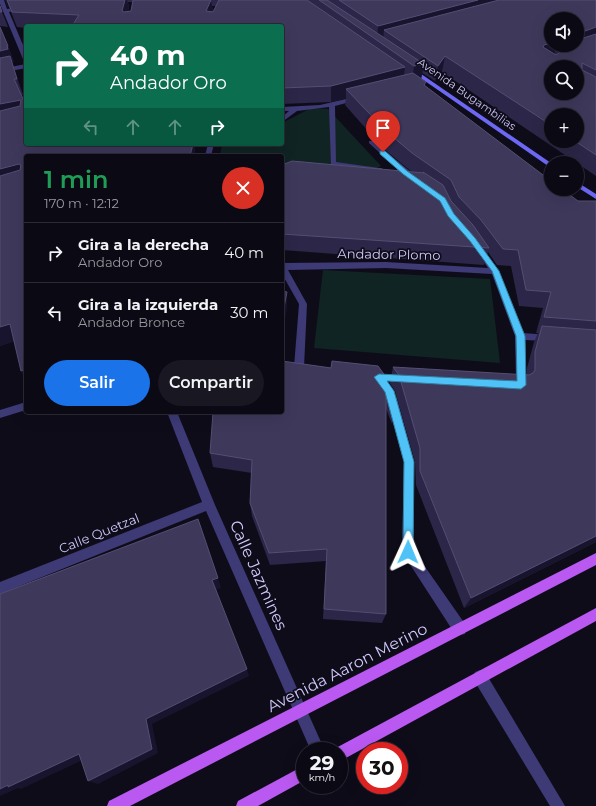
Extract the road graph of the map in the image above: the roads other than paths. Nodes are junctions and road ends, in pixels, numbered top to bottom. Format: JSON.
{"nodes":[{"id":1,"x":1,"y":0,"type":"edge"},
{"id":2,"x":27,"y":8,"type":"edge"},
{"id":3,"x":6,"y":11,"type":"junction"},
{"id":4,"x":24,"y":54,"type":"edge"},
{"id":5,"x":406,"y":65,"type":"edge"},
{"id":6,"x":24,"y":66,"type":"edge"},
{"id":7,"x":0,"y":71,"type":"edge"},
{"id":8,"x":430,"y":82,"type":"junction"},
{"id":9,"x":416,"y":83,"type":"edge"},
{"id":10,"x":367,"y":96,"type":"edge"},
{"id":11,"x":332,"y":105,"type":"junction"},
{"id":12,"x":284,"y":109,"type":"edge"},
{"id":13,"x":295,"y":109,"type":"junction"},
{"id":14,"x":284,"y":118,"type":"edge"},
{"id":15,"x":371,"y":142,"type":"dead end"},
{"id":16,"x":544,"y":161,"type":"edge"},
{"id":17,"x":405,"y":173,"type":"junction"},
{"id":18,"x":424,"y":186,"type":"edge"},
{"id":19,"x":584,"y":189,"type":"edge"},
{"id":20,"x":596,"y":197,"type":"edge"},
{"id":21,"x":472,"y":239,"type":"edge"},
{"id":22,"x":284,"y":266,"type":"edge"},
{"id":23,"x":284,"y":270,"type":"edge"},
{"id":24,"x":495,"y":271,"type":"junction"},
{"id":25,"x":520,"y":336,"type":"junction"},
{"id":26,"x":558,"y":339,"type":"edge"},
{"id":27,"x":288,"y":366,"type":"edge"},
{"id":28,"x":506,"y":384,"type":"edge"},
{"id":29,"x":389,"y":391,"type":"edge"},
{"id":30,"x":24,"y":407,"type":"edge"},
{"id":31,"x":0,"y":414,"type":"edge"},
{"id":32,"x":173,"y":414,"type":"edge"},
{"id":33,"x":209,"y":505,"type":"junction"},
{"id":34,"x":596,"y":560,"type":"edge"},
{"id":35,"x":0,"y":588,"type":"edge"},
{"id":36,"x":596,"y":614,"type":"edge"},
{"id":37,"x":460,"y":629,"type":"junction"},
{"id":38,"x":480,"y":677,"type":"junction"},
{"id":39,"x":300,"y":711,"type":"junction"},
{"id":40,"x":314,"y":742,"type":"edge"},
{"id":41,"x":348,"y":749,"type":"edge"},
{"id":42,"x":296,"y":777,"type":"edge"},
{"id":43,"x":114,"y":806,"type":"edge"},
{"id":44,"x":243,"y":806,"type":"edge"},
{"id":45,"x":558,"y":806,"type":"edge"}],
"edges":[{"from":1,"to":3,"type":"street"},
{"from":2,"to":3,"type":"street"},
{"from":3,"to":4,"type":"street"},
{"from":5,"to":8,"type":"main road","name":"Avenida Bugambilias"},
{"from":6,"to":7,"type":"street"},
{"from":8,"to":9,"type":"street"},
{"from":8,"to":16,"type":"main road","name":"Avenida Bugambilias"},
{"from":10,"to":11,"type":"street"},
{"from":11,"to":13,"type":"street"},
{"from":11,"to":17,"type":"street"},
{"from":12,"to":13,"type":"street"},
{"from":13,"to":14,"type":"street"},
{"from":15,"to":17,"type":"street"},
{"from":17,"to":18,"type":"street"},
{"from":19,"to":20,"type":"main road"},
{"from":21,"to":24,"type":"street"},
{"from":22,"to":24,"type":"street","name":"Andador Plomo"},
{"from":23,"to":27,"type":"street"},
{"from":24,"to":25,"type":"street"},
{"from":25,"to":26,"type":"street"},
{"from":25,"to":28,"type":"street"},
{"from":29,"to":37,"type":"street"},
{"from":30,"to":31,"type":"street"},
{"from":32,"to":33,"type":"street","name":"Calle Jazmines"},
{"from":33,"to":35,"type":"street","name":"Calle Quetzal"},
{"from":33,"to":39,"type":"street","name":"Calle Jazmines"},
{"from":34,"to":37,"type":"main road","name":"Avenida Aaron Merino"},
{"from":36,"to":38,"type":"main road"},
{"from":37,"to":39,"type":"main road","name":"Avenida Aaron Merino"},
{"from":38,"to":41,"type":"main road"},
{"from":38,"to":45,"type":"street"},
{"from":39,"to":40,"type":"street","name":"Calle Jazmines"},
{"from":39,"to":43,"type":"main road","name":"Avenida Aaron Merino"},
{"from":42,"to":44,"type":"main road"}]}
